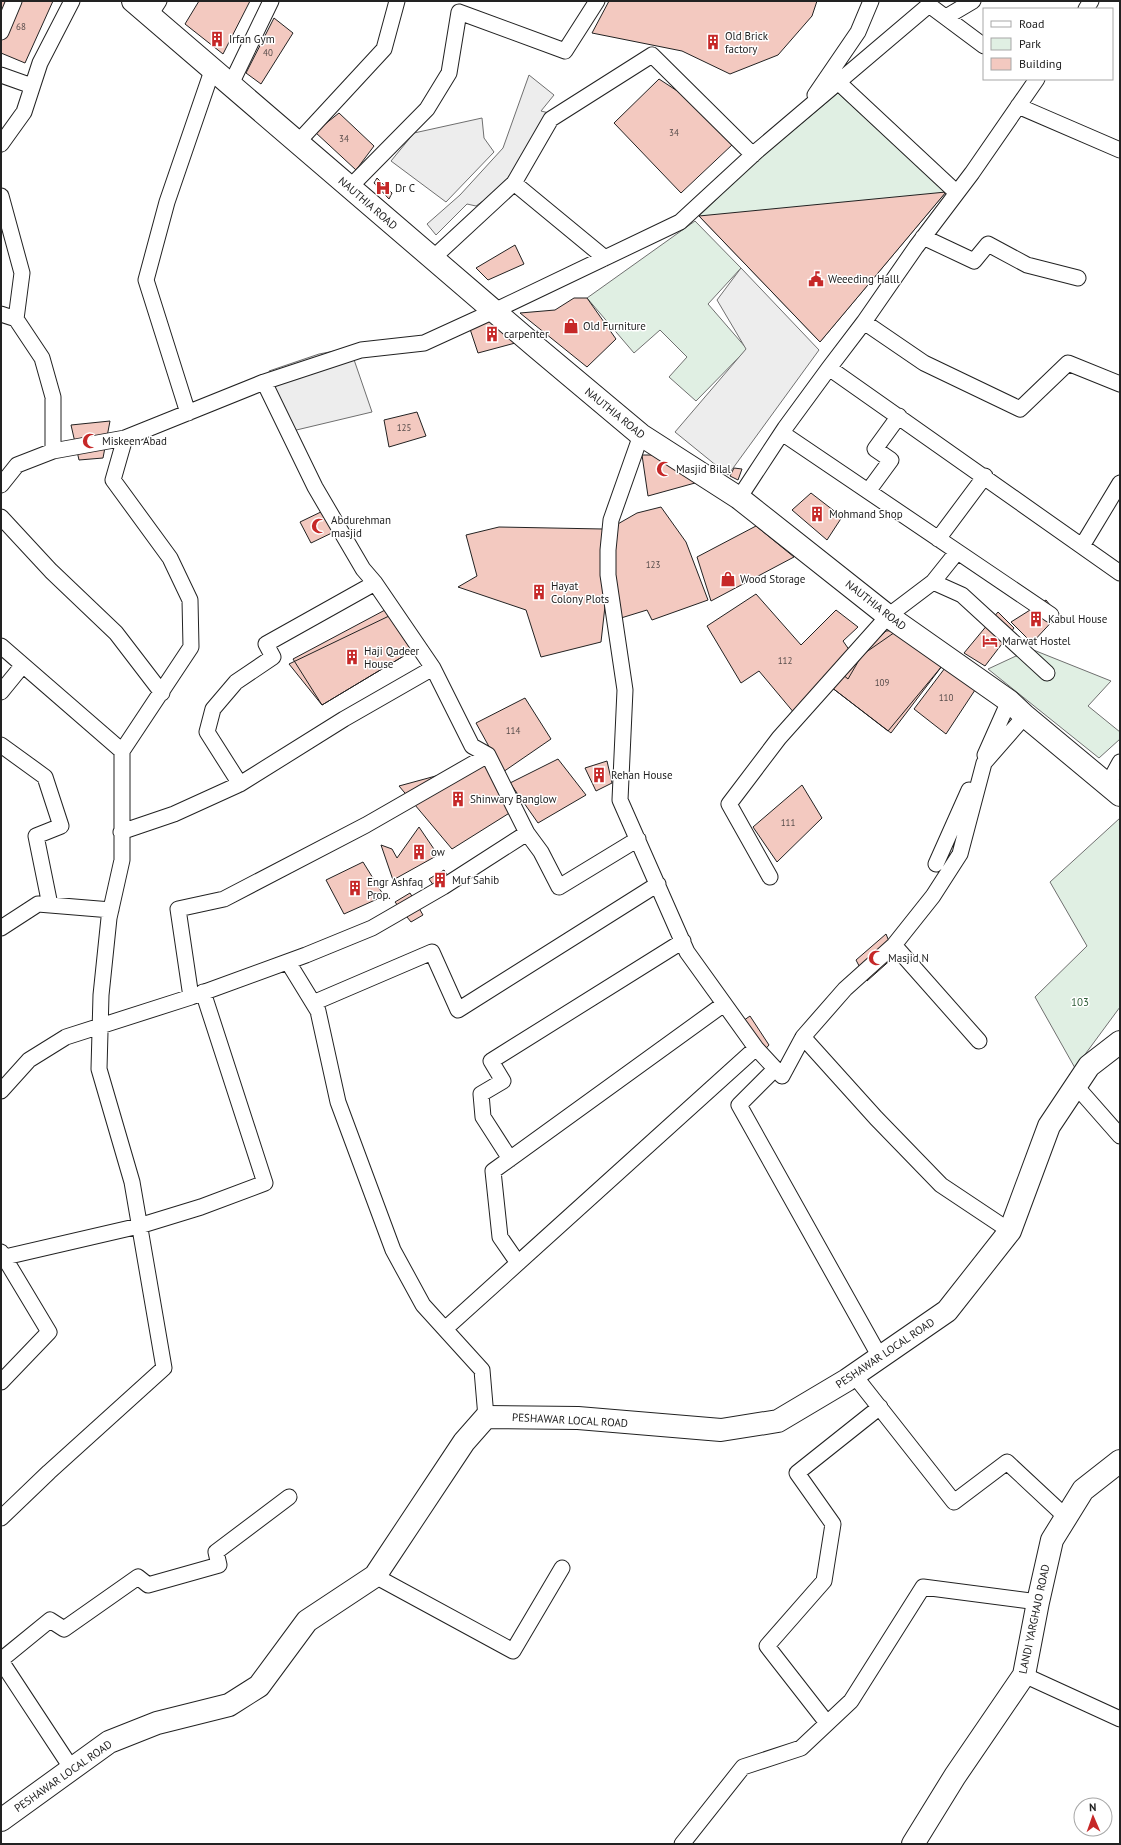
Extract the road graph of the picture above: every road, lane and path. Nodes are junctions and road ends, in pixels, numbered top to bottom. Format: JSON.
{"nodes":[{"id":1,"x":14,"y":1,"type":"edge"},
{"id":2,"x":72,"y":1,"type":"edge"},
{"id":3,"x":133,"y":1,"type":"edge"},
{"id":4,"x":271,"y":1,"type":"edge"},
{"id":5,"x":397,"y":1,"type":"edge"},
{"id":6,"x":597,"y":1,"type":"edge"},
{"id":7,"x":871,"y":1,"type":"edge"},
{"id":8,"x":973,"y":1,"type":"edge"},
{"id":9,"x":155,"y":8,"type":"edge"},
{"id":10,"x":946,"y":17,"type":"junction"},
{"id":11,"x":1,"y":32,"type":"edge"},
{"id":12,"x":983,"y":45,"type":"edge"},
{"id":13,"x":212,"y":68,"type":"junction"},
{"id":14,"x":1,"y":75,"type":"edge"},
{"id":15,"x":1033,"y":80,"type":"edge"},
{"id":16,"x":838,"y":82,"type":"junction"},
{"id":17,"x":231,"y":84,"type":"junction"},
{"id":18,"x":32,"y":86,"type":"junction"},
{"id":19,"x":1018,"y":106,"type":"junction"},
{"id":20,"x":803,"y":112,"type":"junction"},
{"id":21,"x":6,"y":129,"type":"edge"},
{"id":22,"x":298,"y":142,"type":"junction"},
{"id":23,"x":1,"y":144,"type":"edge"},
{"id":24,"x":1120,"y":150,"type":"edge"},
{"id":25,"x":753,"y":155,"type":"junction"},
{"id":26,"x":514,"y":183,"type":"junction"},
{"id":27,"x":350,"y":187,"type":"junction"},
{"id":28,"x":957,"y":193,"type":"junction"},
{"id":29,"x":1,"y":196,"type":"edge"},
{"id":30,"x":923,"y":237,"type":"junction"},
{"id":31,"x":433,"y":258,"type":"junction"},
{"id":32,"x":605,"y":258,"type":"junction"},
{"id":33,"x":1078,"y":278,"type":"dead end"},
{"id":34,"x":494,"y":311,"type":"junction"},
{"id":35,"x":1,"y":314,"type":"edge"},
{"id":36,"x":16,"y":319,"type":"junction"},
{"id":37,"x":864,"y":322,"type":"junction"},
{"id":38,"x":829,"y":368,"type":"junction"},
{"id":39,"x":264,"y":382,"type":"junction"},
{"id":40,"x":1120,"y":384,"type":"edge"},
{"id":41,"x":188,"y":413,"type":"junction"},
{"id":42,"x":899,"y":416,"type":"junction"},
{"id":43,"x":782,"y":433,"type":"junction"},
{"id":44,"x":641,"y":434,"type":"junction"},
{"id":45,"x":126,"y":438,"type":"junction"},
{"id":46,"x":53,"y":451,"type":"junction"},
{"id":47,"x":985,"y":476,"type":"junction"},
{"id":48,"x":1120,"y":483,"type":"edge"},
{"id":49,"x":1,"y":485,"type":"edge"},
{"id":50,"x":869,"y":490,"type":"junction"},
{"id":51,"x":739,"y":498,"type":"junction"},
{"id":52,"x":1,"y":517,"type":"edge"},
{"id":53,"x":938,"y":539,"type":"junction"},
{"id":54,"x":1082,"y":546,"type":"junction"},
{"id":55,"x":957,"y":552,"type":"junction"},
{"id":56,"x":1120,"y":572,"type":"edge"},
{"id":57,"x":933,"y":582,"type":"junction"},
{"id":58,"x":375,"y":583,"type":"junction"},
{"id":59,"x":1051,"y":614,"type":"dead end"},
{"id":60,"x":888,"y":616,"type":"junction"},
{"id":61,"x":1,"y":646,"type":"edge"},
{"id":62,"x":23,"y":665,"type":"junction"},
{"id":63,"x":433,"y":668,"type":"junction"},
{"id":64,"x":1047,"y":673,"type":"dead end"},
{"id":65,"x":1,"y":692,"type":"edge"},
{"id":66,"x":162,"y":693,"type":"junction"},
{"id":67,"x":1009,"y":701,"type":"junction"},
{"id":68,"x":1025,"y":716,"type":"junction"},
{"id":69,"x":1,"y":745,"type":"edge"},
{"id":70,"x":122,"y":751,"type":"junction"},
{"id":71,"x":488,"y":755,"type":"junction"},
{"id":72,"x":1120,"y":762,"type":"edge"},
{"id":73,"x":240,"y":784,"type":"junction"},
{"id":74,"x":1114,"y":789,"type":"edge"},
{"id":75,"x":122,"y":832,"type":"junction"},
{"id":76,"x":527,"y":833,"type":"junction"},
{"id":77,"x":638,"y":839,"type":"junction"},
{"id":78,"x":936,"y":864,"type":"dead end"},
{"id":79,"x":770,"y":877,"type":"dead end"},
{"id":80,"x":658,"y":884,"type":"junction"},
{"id":81,"x":50,"y":905,"type":"junction"},
{"id":82,"x":111,"y":910,"type":"junction"},
{"id":83,"x":1,"y":928,"type":"edge"},
{"id":84,"x":683,"y":941,"type":"junction"},
{"id":85,"x":894,"y":945,"type":"junction"},
{"id":86,"x":288,"y":962,"type":"junction"},
{"id":87,"x":197,"y":994,"type":"junction"},
{"id":88,"x":313,"y":1003,"type":"junction"},
{"id":89,"x":724,"y":1004,"type":"junction"},
{"id":90,"x":100,"y":1026,"type":"junction"},
{"id":91,"x":803,"y":1037,"type":"junction"},
{"id":92,"x":979,"y":1041,"type":"dead end"},
{"id":93,"x":1120,"y":1042,"type":"edge"},
{"id":94,"x":756,"y":1048,"type":"junction"},
{"id":95,"x":775,"y":1068,"type":"junction"},
{"id":96,"x":1076,"y":1086,"type":"junction"},
{"id":97,"x":1,"y":1090,"type":"edge"},
{"id":98,"x":1120,"y":1136,"type":"edge"},
{"id":99,"x":510,"y":1159,"type":"junction"},
{"id":100,"x":140,"y":1226,"type":"junction"},
{"id":101,"x":1010,"y":1231,"type":"junction"},
{"id":102,"x":2,"y":1255,"type":"edge"},
{"id":103,"x":518,"y":1263,"type":"junction"},
{"id":104,"x":445,"y":1329,"type":"junction"},
{"id":105,"x":880,"y":1357,"type":"junction"},
{"id":106,"x":854,"y":1375,"type":"junction"},
{"id":107,"x":1,"y":1382,"type":"edge"},
{"id":108,"x":880,"y":1407,"type":"junction"},
{"id":109,"x":486,"y":1416,"type":"junction"},
{"id":110,"x":1120,"y":1461,"type":"edge"},
{"id":111,"x":289,"y":1497,"type":"dead end"},
{"id":112,"x":1066,"y":1517,"type":"junction"},
{"id":113,"x":1,"y":1518,"type":"edge"},
{"id":114,"x":562,"y":1568,"type":"dead end"},
{"id":115,"x":375,"y":1576,"type":"junction"},
{"id":116,"x":1038,"y":1602,"type":"junction"},
{"id":117,"x":1,"y":1661,"type":"edge"},
{"id":118,"x":1024,"y":1675,"type":"junction"},
{"id":119,"x":1120,"y":1719,"type":"edge"},
{"id":120,"x":827,"y":1723,"type":"junction"},
{"id":121,"x":72,"y":1769,"type":"junction"},
{"id":122,"x":1,"y":1820,"type":"edge"},
{"id":123,"x":682,"y":1844,"type":"edge"},
{"id":124,"x":913,"y":1844,"type":"edge"}],
"edges":[{"from":1,"to":11,"type":"street"},
{"from":2,"to":18,"type":"street"},
{"from":3,"to":9,"type":"street","name":"NAUTHIA ROAD"},
{"from":4,"to":17,"type":"street"},
{"from":5,"to":22,"type":"street"},
{"from":6,"to":27,"type":"street"},
{"from":7,"to":20,"type":"street"},
{"from":8,"to":10,"type":"street"},
{"from":9,"to":13,"type":"street","name":"NAUTHIA ROAD"},
{"from":10,"to":12,"type":"street"},
{"from":10,"to":16,"type":"street"},
{"from":13,"to":17,"type":"street","name":"NAUTHIA ROAD"},
{"from":13,"to":41,"type":"street"},
{"from":14,"to":18,"type":"street"},
{"from":15,"to":19,"type":"street"},
{"from":16,"to":20,"type":"street"},
{"from":16,"to":28,"type":"street"},
{"from":17,"to":22,"type":"street","name":"NAUTHIA ROAD"},
{"from":18,"to":21,"type":"street"},
{"from":19,"to":24,"type":"street"},
{"from":19,"to":28,"type":"street"},
{"from":20,"to":25,"type":"street"},
{"from":21,"to":23,"type":"street"},
{"from":22,"to":27,"type":"street","name":"NAUTHIA ROAD"},
{"from":25,"to":26,"type":"street"},
{"from":25,"to":32,"type":"street"},
{"from":26,"to":31,"type":"street"},
{"from":26,"to":32,"type":"street"},
{"from":27,"to":31,"type":"street","name":"NAUTHIA ROAD"},
{"from":28,"to":30,"type":"street"},
{"from":29,"to":36,"type":"street"},
{"from":30,"to":33,"type":"street"},
{"from":30,"to":37,"type":"street"},
{"from":31,"to":34,"type":"street","name":"NAUTHIA ROAD"},
{"from":32,"to":34,"type":"street"},
{"from":34,"to":39,"type":"street"},
{"from":34,"to":44,"type":"street","name":"NAUTHIA ROAD"},
{"from":35,"to":36,"type":"street"},
{"from":36,"to":46,"type":"street"},
{"from":37,"to":38,"type":"street"},
{"from":37,"to":40,"type":"street"},
{"from":38,"to":42,"type":"street"},
{"from":38,"to":43,"type":"street"},
{"from":39,"to":41,"type":"street"},
{"from":39,"to":58,"type":"street"},
{"from":41,"to":45,"type":"street"},
{"from":42,"to":47,"type":"street"},
{"from":42,"to":50,"type":"street"},
{"from":43,"to":50,"type":"street"},
{"from":43,"to":51,"type":"street"},
{"from":44,"to":51,"type":"street","name":"NAUTHIA ROAD"},
{"from":44,"to":77,"type":"street"},
{"from":45,"to":46,"type":"street"},
{"from":45,"to":66,"type":"street"},
{"from":46,"to":49,"type":"street"},
{"from":47,"to":53,"type":"street"},
{"from":47,"to":54,"type":"street"},
{"from":48,"to":54,"type":"street"},
{"from":50,"to":53,"type":"street"},
{"from":51,"to":60,"type":"street","name":"NAUTHIA ROAD"},
{"from":52,"to":66,"type":"street"},
{"from":53,"to":55,"type":"street"},
{"from":54,"to":56,"type":"street"},
{"from":55,"to":57,"type":"street"},
{"from":55,"to":59,"type":"street"},
{"from":57,"to":60,"type":"street"},
{"from":57,"to":64,"type":"street"},
{"from":58,"to":63,"type":"street"},
{"from":58,"to":73,"type":"street"},
{"from":60,"to":67,"type":"street","name":"NAUTHIA ROAD"},
{"from":60,"to":79,"type":"street"},
{"from":61,"to":62,"type":"street"},
{"from":62,"to":65,"type":"street"},
{"from":62,"to":70,"type":"street"},
{"from":63,"to":71,"type":"street"},
{"from":63,"to":73,"type":"street"},
{"from":66,"to":70,"type":"street"},
{"from":67,"to":68,"type":"street","name":"NAUTHIA ROAD"},
{"from":67,"to":78,"type":"street"},
{"from":68,"to":74,"type":"street","name":"NAUTHIA ROAD"},
{"from":68,"to":85,"type":"street"},
{"from":69,"to":81,"type":"street"},
{"from":70,"to":75,"type":"street"},
{"from":71,"to":76,"type":"street"},
{"from":71,"to":87,"type":"street"},
{"from":72,"to":74,"type":"street"},
{"from":73,"to":75,"type":"street"},
{"from":75,"to":82,"type":"street"},
{"from":76,"to":77,"type":"street"},
{"from":76,"to":86,"type":"street"},
{"from":77,"to":80,"type":"street"},
{"from":80,"to":84,"type":"street"},
{"from":80,"to":88,"type":"street"},
{"from":81,"to":82,"type":"street"},
{"from":81,"to":83,"type":"street"},
{"from":82,"to":90,"type":"street"},
{"from":84,"to":89,"type":"street"},
{"from":84,"to":99,"type":"street"},
{"from":85,"to":91,"type":"street"},
{"from":85,"to":92,"type":"street"},
{"from":86,"to":87,"type":"street"},
{"from":86,"to":88,"type":"street"},
{"from":87,"to":90,"type":"street"},
{"from":87,"to":100,"type":"street"},
{"from":88,"to":104,"type":"street"},
{"from":89,"to":94,"type":"street"},
{"from":89,"to":99,"type":"street"},
{"from":90,"to":97,"type":"street"},
{"from":90,"to":100,"type":"street"},
{"from":91,"to":95,"type":"street"},
{"from":91,"to":101,"type":"street"},
{"from":93,"to":96,"type":"street","name":"PESHAWAR LOCAL ROAD"},
{"from":94,"to":95,"type":"street"},
{"from":94,"to":103,"type":"street"},
{"from":95,"to":105,"type":"street"},
{"from":96,"to":98,"type":"street"},
{"from":96,"to":101,"type":"street","name":"PESHAWAR LOCAL ROAD"},
{"from":99,"to":103,"type":"street"},
{"from":100,"to":102,"type":"street"},
{"from":100,"to":113,"type":"street"},
{"from":101,"to":105,"type":"street","name":"PESHAWAR LOCAL ROAD"},
{"from":102,"to":107,"type":"street"},
{"from":103,"to":104,"type":"street"},
{"from":104,"to":109,"type":"street"},
{"from":105,"to":106,"type":"street","name":"PESHAWAR LOCAL ROAD"},
{"from":106,"to":108,"type":"street"},
{"from":106,"to":109,"type":"street","name":"PESHAWAR LOCAL ROAD"},
{"from":108,"to":112,"type":"street"},
{"from":108,"to":120,"type":"street"},
{"from":109,"to":115,"type":"street","name":"PESHAWAR LOCAL ROAD"},
{"from":110,"to":112,"type":"street","name":"LANDI YARGHAJO ROAD"},
{"from":111,"to":117,"type":"street"},
{"from":112,"to":116,"type":"street","name":"LANDI YARGHAJO ROAD"},
{"from":114,"to":115,"type":"street"},
{"from":115,"to":121,"type":"street","name":"PESHAWAR LOCAL ROAD"},
{"from":116,"to":118,"type":"street","name":"LANDI YARGHAJO ROAD"},
{"from":116,"to":120,"type":"street"},
{"from":117,"to":121,"type":"street"},
{"from":118,"to":119,"type":"street"},
{"from":118,"to":124,"type":"street","name":"LANDI YARGHAJO ROAD"},
{"from":120,"to":123,"type":"street"},
{"from":121,"to":122,"type":"street","name":"PESHAWAR LOCAL ROAD"}]}
